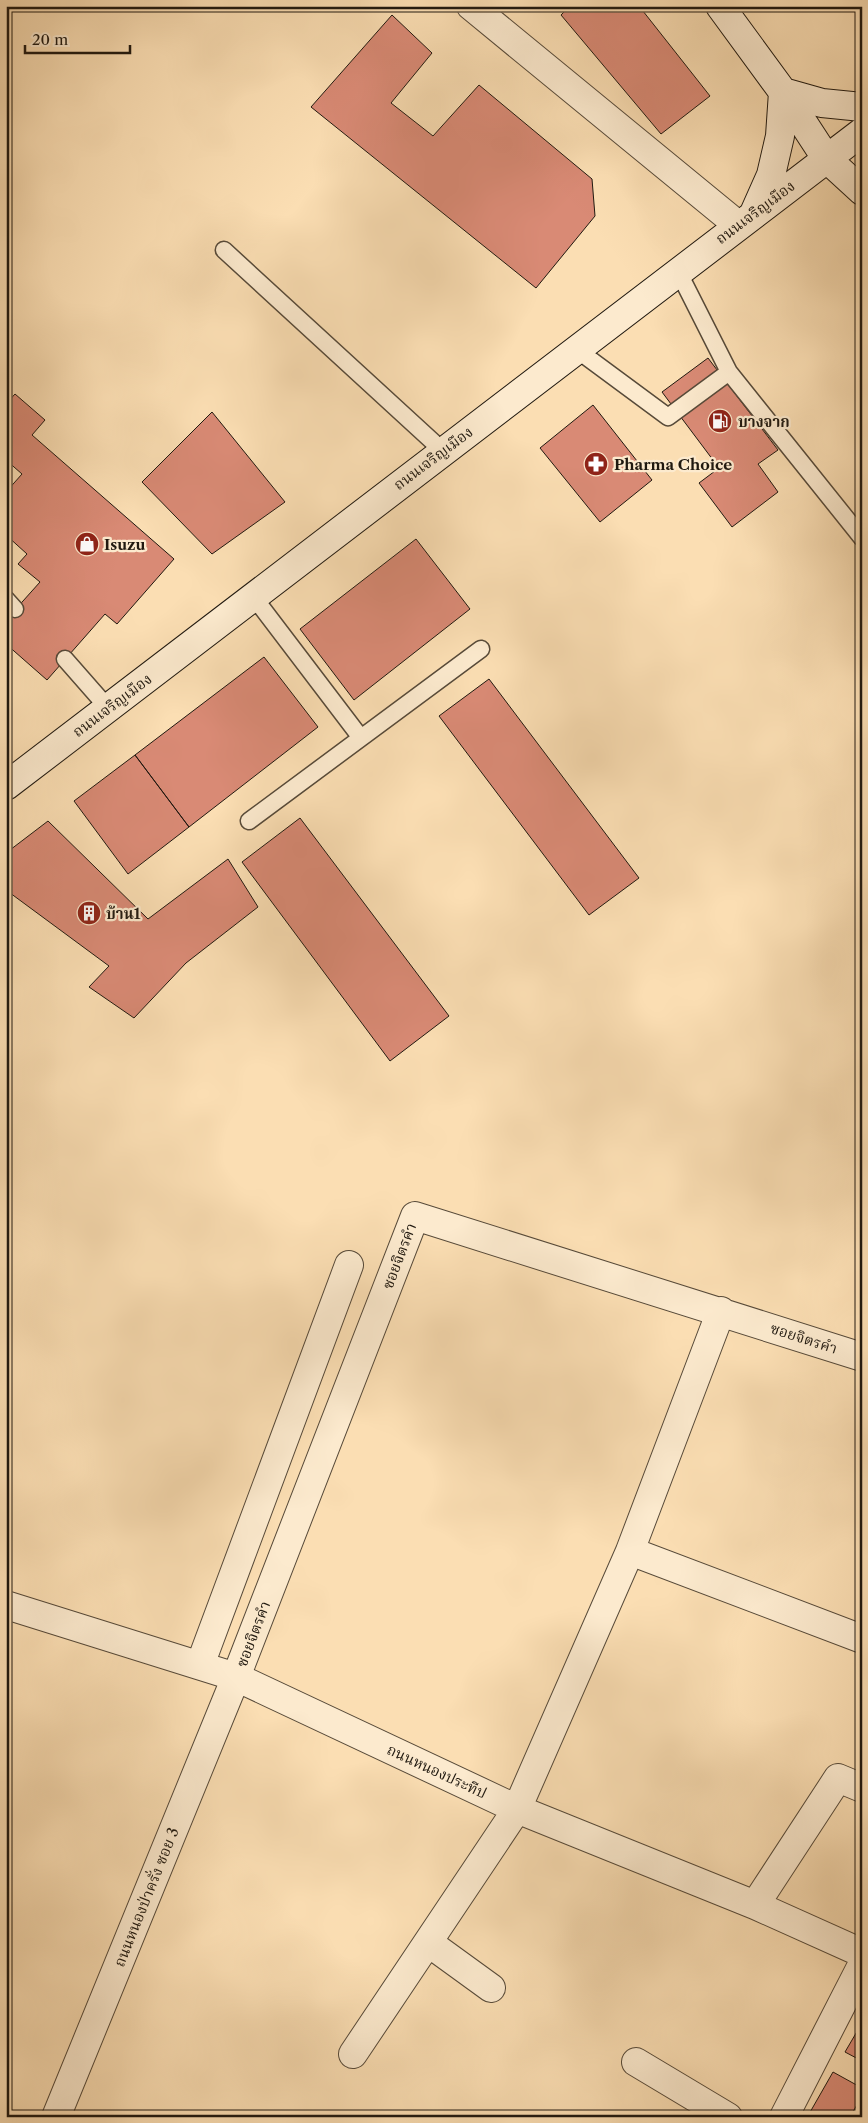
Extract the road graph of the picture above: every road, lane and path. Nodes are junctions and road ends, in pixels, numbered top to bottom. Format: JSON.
{"nodes":[{"id":1,"x":471,"y":6,"type":"edge"},
{"id":2,"x":720,"y":6,"type":"edge"},
{"id":3,"x":783,"y":92,"type":"junction"},
{"id":4,"x":862,"y":107,"type":"edge"},
{"id":5,"x":862,"y":132,"type":"edge"},
{"id":6,"x":826,"y":158,"type":"junction"},
{"id":7,"x":862,"y":191,"type":"edge"},
{"id":8,"x":746,"y":219,"type":"junction"},
{"id":9,"x":224,"y":250,"type":"dead end"},
{"id":10,"x":678,"y":271,"type":"junction"},
{"id":11,"x":576,"y":349,"type":"junction"},
{"id":12,"x":730,"y":372,"type":"junction"},
{"id":13,"x":443,"y":450,"type":"junction"},
{"id":14,"x":862,"y":538,"type":"edge"},
{"id":15,"x":253,"y":596,"type":"junction"},
{"id":16,"x":481,"y":649,"type":"dead end"},
{"id":17,"x":65,"y":659,"type":"dead end"},
{"id":18,"x":108,"y":708,"type":"junction"},
{"id":19,"x":361,"y":738,"type":"junction"},
{"id":20,"x":6,"y":786,"type":"edge"},
{"id":21,"x":250,"y":821,"type":"dead end"},
{"id":22,"x":349,"y":1265,"type":"dead end"},
{"id":23,"x":721,"y":1311,"type":"junction"},
{"id":24,"x":862,"y":1357,"type":"edge"},
{"id":25,"x":630,"y":1551,"type":"junction"},
{"id":26,"x":6,"y":1605,"type":"edge"},
{"id":27,"x":862,"y":1639,"type":"edge"},
{"id":28,"x":200,"y":1665,"type":"junction"},
{"id":29,"x":236,"y":1677,"type":"junction"},
{"id":30,"x":862,"y":1788,"type":"edge"},
{"id":31,"x":517,"y":1809,"type":"junction"},
{"id":32,"x":755,"y":1905,"type":"junction"},
{"id":33,"x":428,"y":1943,"type":"junction"},
{"id":34,"x":862,"y":1953,"type":"edge"},
{"id":35,"x":862,"y":1965,"type":"edge"},
{"id":36,"x":491,"y":1988,"type":"dead end"},
{"id":37,"x":353,"y":2054,"type":"dead end"},
{"id":38,"x":636,"y":2062,"type":"dead end"},
{"id":39,"x":56,"y":2117,"type":"edge"},
{"id":40,"x":728,"y":2117,"type":"edge"},
{"id":41,"x":784,"y":2117,"type":"edge"}],
"edges":[{"from":1,"to":8,"type":"street"},
{"from":2,"to":3,"type":"street"},
{"from":3,"to":4,"type":"street"},
{"from":3,"to":6,"type":"street"},
{"from":3,"to":8,"type":"street"},
{"from":5,"to":6,"type":"street","name":"ถนนเจริญเมือง"},
{"from":6,"to":7,"type":"street"},
{"from":6,"to":8,"type":"street","name":"ถนนเจริญเมือง"},
{"from":8,"to":10,"type":"street","name":"ถนนเจริญเมือง"},
{"from":9,"to":13,"type":"lane"},
{"from":10,"to":11,"type":"street","name":"ถนนเจริญเมือง"},
{"from":10,"to":12,"type":"lane"},
{"from":11,"to":12,"type":"lane"},
{"from":11,"to":13,"type":"street","name":"ถนนเจริญเมือง"},
{"from":12,"to":14,"type":"lane"},
{"from":13,"to":15,"type":"street","name":"ถนนเจริญเมือง"},
{"from":15,"to":18,"type":"street","name":"ถนนเจริญเมือง"},
{"from":15,"to":19,"type":"lane"},
{"from":16,"to":19,"type":"lane"},
{"from":17,"to":18,"type":"lane"},
{"from":18,"to":20,"type":"street","name":"ถนนเจริญเมือง"},
{"from":19,"to":21,"type":"lane"},
{"from":22,"to":28,"type":"street"},
{"from":23,"to":24,"type":"street","name":"ซอยจิตรคำ"},
{"from":23,"to":25,"type":"street"},
{"from":23,"to":29,"type":"street","name":"ซอยจิตรคำ"},
{"from":25,"to":27,"type":"street"},
{"from":25,"to":31,"type":"street"},
{"from":26,"to":28,"type":"street","name":"ถนนหนองประทีป"},
{"from":28,"to":29,"type":"street","name":"ถนนหนองประทีป"},
{"from":29,"to":31,"type":"street","name":"ถนนหนองประทีป"},
{"from":29,"to":39,"type":"street","name":"ถนนหนองป่าครั่ง ซอย 3"},
{"from":30,"to":32,"type":"street"},
{"from":31,"to":32,"type":"street","name":"ถนนหนองประทีป"},
{"from":31,"to":33,"type":"street"},
{"from":32,"to":34,"type":"street","name":"ถนนหนองประทีป"},
{"from":33,"to":36,"type":"street"},
{"from":33,"to":37,"type":"street"},
{"from":35,"to":41,"type":"street"},
{"from":38,"to":40,"type":"street"}]}
